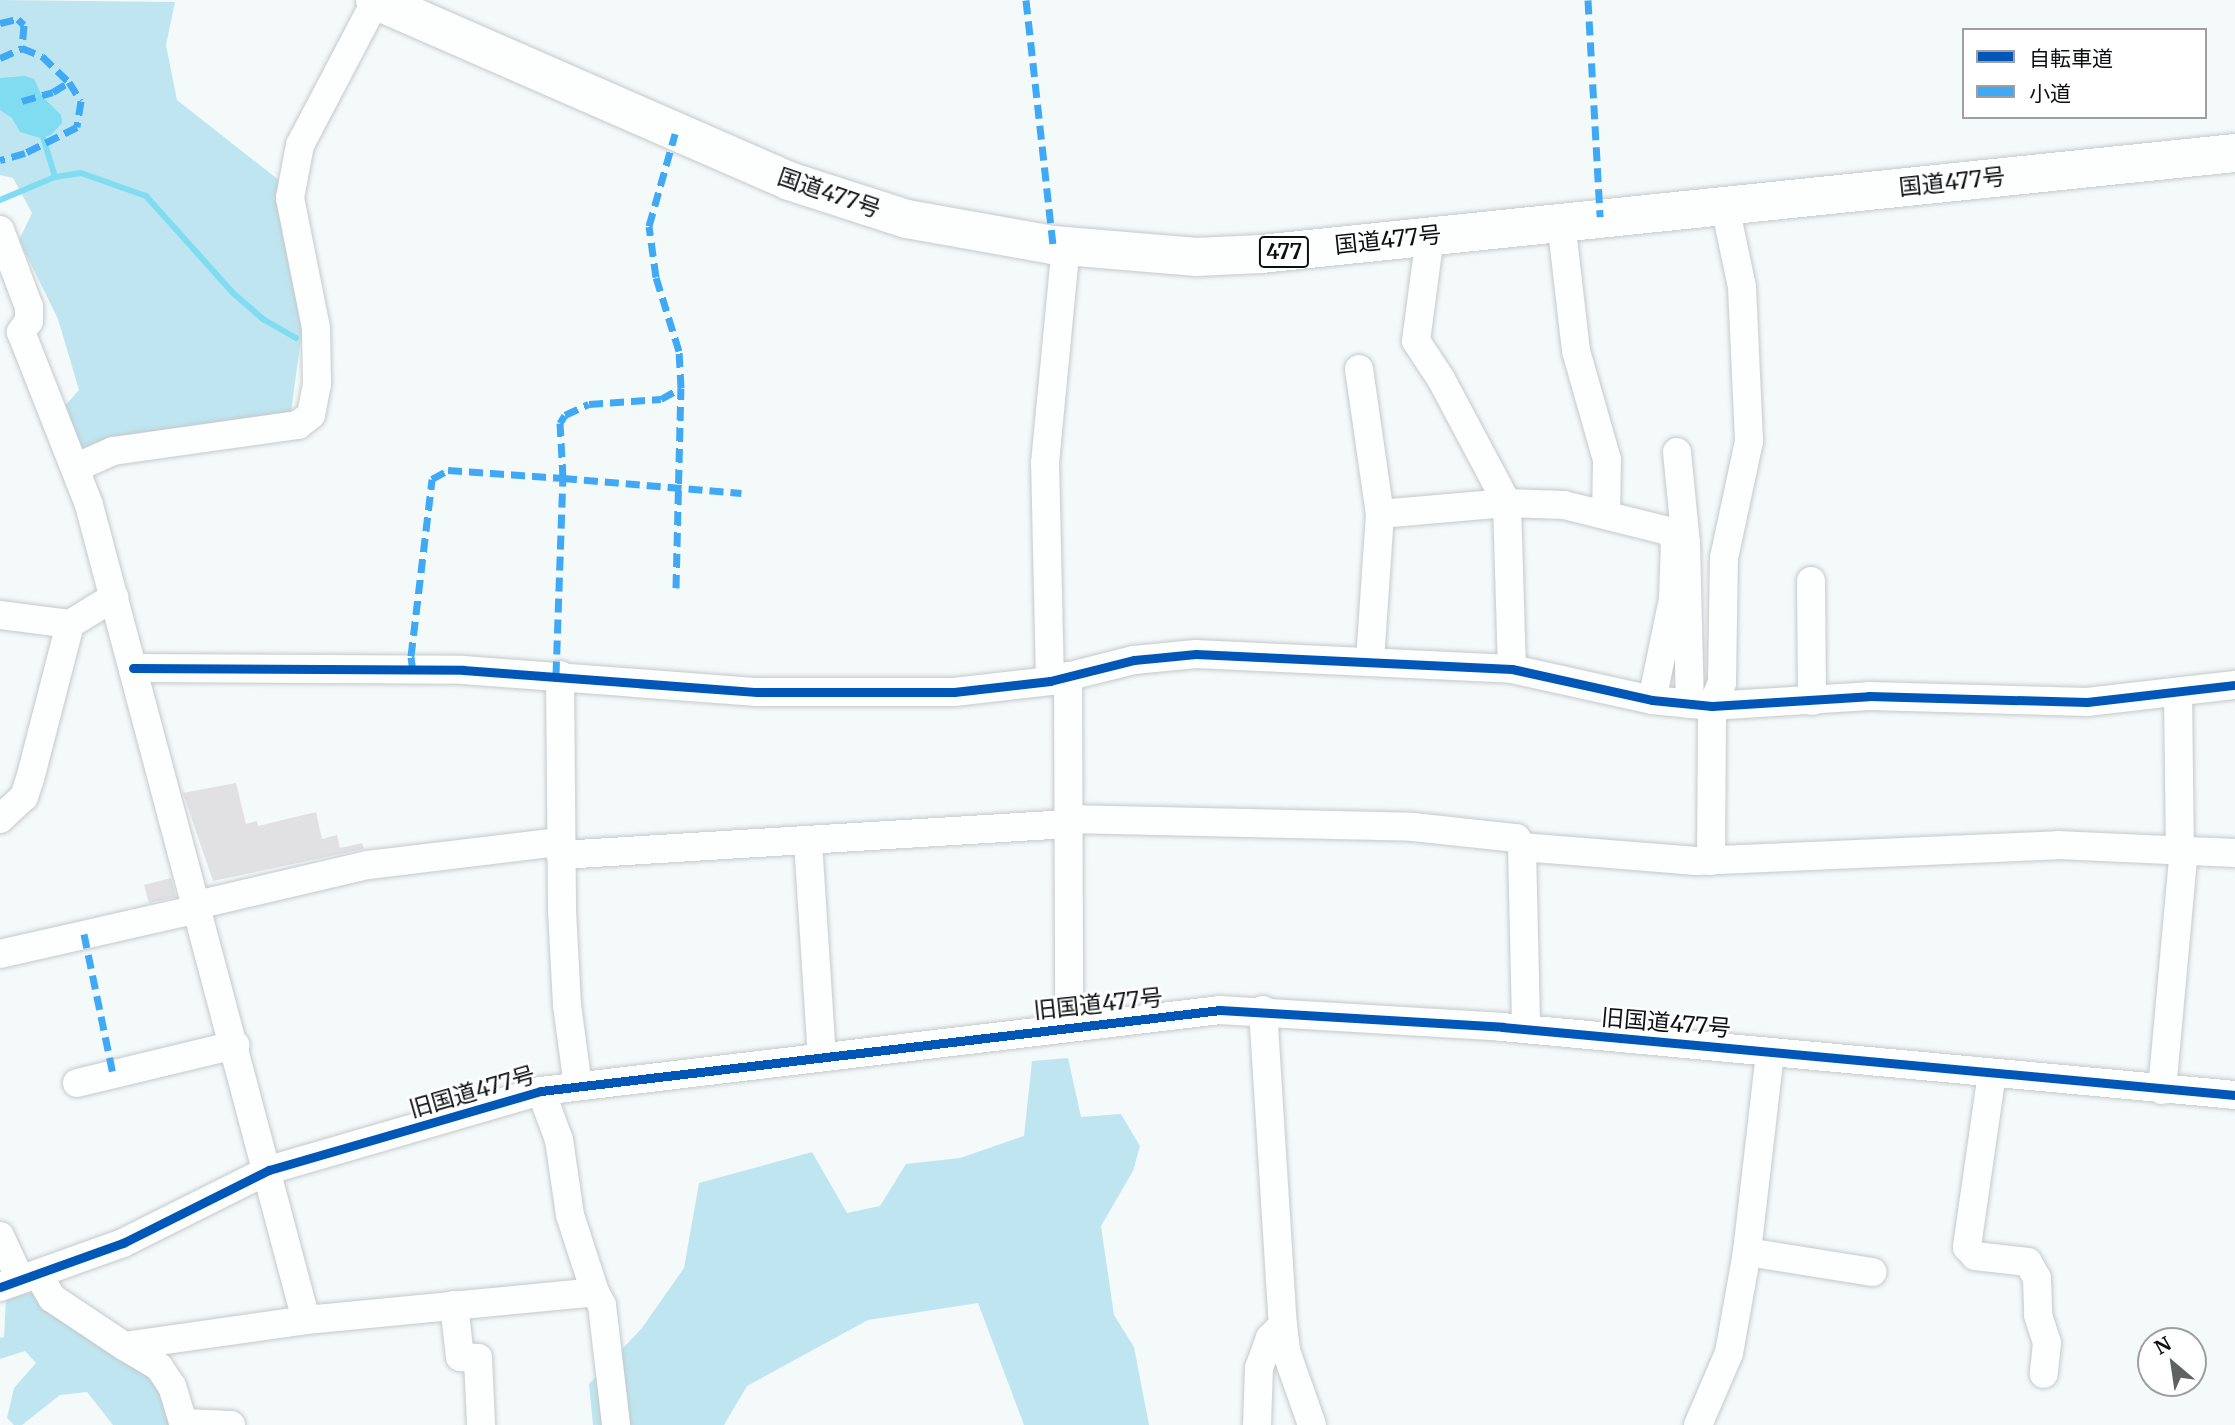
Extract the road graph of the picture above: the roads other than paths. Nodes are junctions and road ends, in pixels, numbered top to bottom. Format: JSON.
{"nodes":[{"id":1,"x":375,"y":0,"type":"edge"},
{"id":2,"x":2235,"y":153,"type":"edge"},
{"id":3,"x":1725,"y":206,"type":"junction"},
{"id":4,"x":1561,"y":221,"type":"junction"},
{"id":5,"x":0,"y":230,"type":"edge"},
{"id":6,"x":1430,"y":236,"type":"junction"},
{"id":7,"x":1066,"y":246,"type":"junction"},
{"id":8,"x":11,"y":328,"type":"edge"},
{"id":9,"x":1359,"y":369,"type":"dead end"},
{"id":10,"x":1677,"y":452,"type":"dead end"},
{"id":11,"x":75,"y":468,"type":"junction"},
{"id":12,"x":1507,"y":503,"type":"junction"},
{"id":13,"x":1380,"y":514,"type":"junction"},
{"id":14,"x":1606,"y":515,"type":"junction"},
{"id":15,"x":1811,"y":581,"type":"dead end"},
{"id":16,"x":114,"y":597,"type":"junction"},
{"id":17,"x":0,"y":615,"type":"edge"},
{"id":18,"x":70,"y":624,"type":"junction"},
{"id":19,"x":1370,"y":662,"type":"junction"},
{"id":20,"x":133,"y":668,"type":"junction"},
{"id":21,"x":1512,"y":669,"type":"junction"},
{"id":22,"x":559,"y":676,"type":"junction"},
{"id":23,"x":1059,"y":678,"type":"junction"},
{"id":24,"x":2235,"y":685,"type":"edge"},
{"id":25,"x":2178,"y":692,"type":"junction"},
{"id":26,"x":1652,"y":700,"type":"junction"},
{"id":27,"x":1812,"y":701,"type":"junction"},
{"id":28,"x":1701,"y":705,"type":"junction"},
{"id":29,"x":0,"y":819,"type":"edge"},
{"id":30,"x":1068,"y":822,"type":"junction"},
{"id":31,"x":807,"y":842,"type":"junction"},
{"id":32,"x":1522,"y":847,"type":"junction"},
{"id":33,"x":2182,"y":849,"type":"junction"},
{"id":34,"x":561,"y":853,"type":"junction"},
{"id":35,"x":2235,"y":853,"type":"edge"},
{"id":36,"x":1711,"y":861,"type":"junction"},
{"id":37,"x":197,"y":907,"type":"junction"},
{"id":38,"x":0,"y":954,"type":"edge"},
{"id":39,"x":1263,"y":1010,"type":"junction"},
{"id":40,"x":1069,"y":1026,"type":"junction"},
{"id":41,"x":1526,"y":1029,"type":"junction"},
{"id":42,"x":235,"y":1045,"type":"junction"},
{"id":43,"x":1770,"y":1052,"type":"junction"},
{"id":44,"x":822,"y":1057,"type":"junction"},
{"id":45,"x":1992,"y":1073,"type":"junction"},
{"id":46,"x":78,"y":1083,"type":"dead end"},
{"id":47,"x":578,"y":1086,"type":"junction"},
{"id":48,"x":2162,"y":1090,"type":"junction"},
{"id":49,"x":541,"y":1091,"type":"junction"},
{"id":50,"x":2235,"y":1095,"type":"edge"},
{"id":51,"x":269,"y":1170,"type":"junction"},
{"id":52,"x":0,"y":1236,"type":"edge"},
{"id":53,"x":1747,"y":1252,"type":"junction"},
{"id":54,"x":1872,"y":1272,"type":"dead end"},
{"id":55,"x":19,"y":1280,"type":"edge"},
{"id":56,"x":595,"y":1292,"type":"junction"},
{"id":57,"x":454,"y":1305,"type":"junction"},
{"id":58,"x":306,"y":1320,"type":"junction"},
{"id":59,"x":1283,"y":1325,"type":"junction"},
{"id":60,"x":124,"y":1346,"type":"junction"},
{"id":61,"x":2044,"y":1374,"type":"dead end"},
{"id":62,"x":231,"y":1425,"type":"edge"},
{"id":63,"x":481,"y":1425,"type":"edge"},
{"id":64,"x":617,"y":1425,"type":"edge"},
{"id":65,"x":1256,"y":1425,"type":"edge"},
{"id":66,"x":1312,"y":1425,"type":"edge"},
{"id":67,"x":1698,"y":1425,"type":"edge"}],
"edges":[{"from":1,"to":7,"type":"highway","name":"国道477号","number":"477"},
{"from":1,"to":11,"type":"street"},
{"from":2,"to":3,"type":"highway","name":"国道477号","number":"477"},
{"from":3,"to":4,"type":"highway","name":"国道477号","number":"477"},
{"from":3,"to":28,"type":"street"},
{"from":4,"to":6,"type":"highway","name":"国道477号","number":"477"},
{"from":4,"to":14,"type":"street"},
{"from":5,"to":8,"type":"street"},
{"from":6,"to":7,"type":"highway","name":"国道477号","number":"477"},
{"from":6,"to":12,"type":"street"},
{"from":7,"to":23,"type":"street"},
{"from":8,"to":11,"type":"street"},
{"from":9,"to":13,"type":"street"},
{"from":10,"to":28,"type":"street"},
{"from":11,"to":16,"type":"street"},
{"from":12,"to":13,"type":"street"},
{"from":12,"to":14,"type":"street"},
{"from":12,"to":21,"type":"street"},
{"from":13,"to":19,"type":"street"},
{"from":14,"to":26,"type":"street"},
{"from":15,"to":27,"type":"street"},
{"from":16,"to":18,"type":"street"},
{"from":16,"to":20,"type":"street"},
{"from":17,"to":18,"type":"street"},
{"from":18,"to":29,"type":"street"},
{"from":19,"to":21,"type":"street"},
{"from":19,"to":23,"type":"street"},
{"from":20,"to":22,"type":"street"},
{"from":20,"to":37,"type":"street"},
{"from":21,"to":26,"type":"street"},
{"from":22,"to":23,"type":"street"},
{"from":22,"to":34,"type":"street"},
{"from":23,"to":30,"type":"street"},
{"from":24,"to":25,"type":"street"},
{"from":25,"to":27,"type":"street"},
{"from":25,"to":33,"type":"street"},
{"from":26,"to":28,"type":"street"},
{"from":27,"to":28,"type":"street"},
{"from":28,"to":36,"type":"street"},
{"from":30,"to":31,"type":"street"},
{"from":30,"to":32,"type":"street"},
{"from":30,"to":40,"type":"street"},
{"from":31,"to":34,"type":"street"},
{"from":31,"to":44,"type":"street"},
{"from":32,"to":36,"type":"street"},
{"from":32,"to":41,"type":"street"},
{"from":33,"to":35,"type":"street"},
{"from":33,"to":36,"type":"street"},
{"from":33,"to":48,"type":"street"},
{"from":34,"to":37,"type":"street"},
{"from":34,"to":47,"type":"street"},
{"from":37,"to":38,"type":"street"},
{"from":37,"to":42,"type":"street"},
{"from":39,"to":40,"type":"street","name":"旧国道477号"},
{"from":39,"to":41,"type":"street","name":"旧国道477号"},
{"from":39,"to":59,"type":"street"},
{"from":40,"to":44,"type":"street","name":"旧国道477号"},
{"from":41,"to":43,"type":"street","name":"旧国道477号"},
{"from":42,"to":46,"type":"street"},
{"from":42,"to":51,"type":"street"},
{"from":43,"to":45,"type":"street","name":"旧国道477号"},
{"from":43,"to":53,"type":"street"},
{"from":44,"to":47,"type":"street","name":"旧国道477号"},
{"from":45,"to":48,"type":"street","name":"旧国道477号"},
{"from":45,"to":61,"type":"street"},
{"from":47,"to":49,"type":"street","name":"旧国道477号"},
{"from":48,"to":50,"type":"street","name":"旧国道477号"},
{"from":49,"to":51,"type":"street","name":"旧国道477号"},
{"from":49,"to":56,"type":"street"},
{"from":51,"to":55,"type":"street","name":"旧国道477号"},
{"from":51,"to":58,"type":"street"},
{"from":52,"to":55,"type":"street"},
{"from":53,"to":54,"type":"street"},
{"from":53,"to":67,"type":"street"},
{"from":55,"to":60,"type":"street"},
{"from":56,"to":57,"type":"street"},
{"from":56,"to":64,"type":"street"},
{"from":57,"to":58,"type":"street"},
{"from":57,"to":63,"type":"street"},
{"from":58,"to":60,"type":"street"},
{"from":59,"to":65,"type":"street"},
{"from":59,"to":66,"type":"street"},
{"from":60,"to":62,"type":"street"}]}
